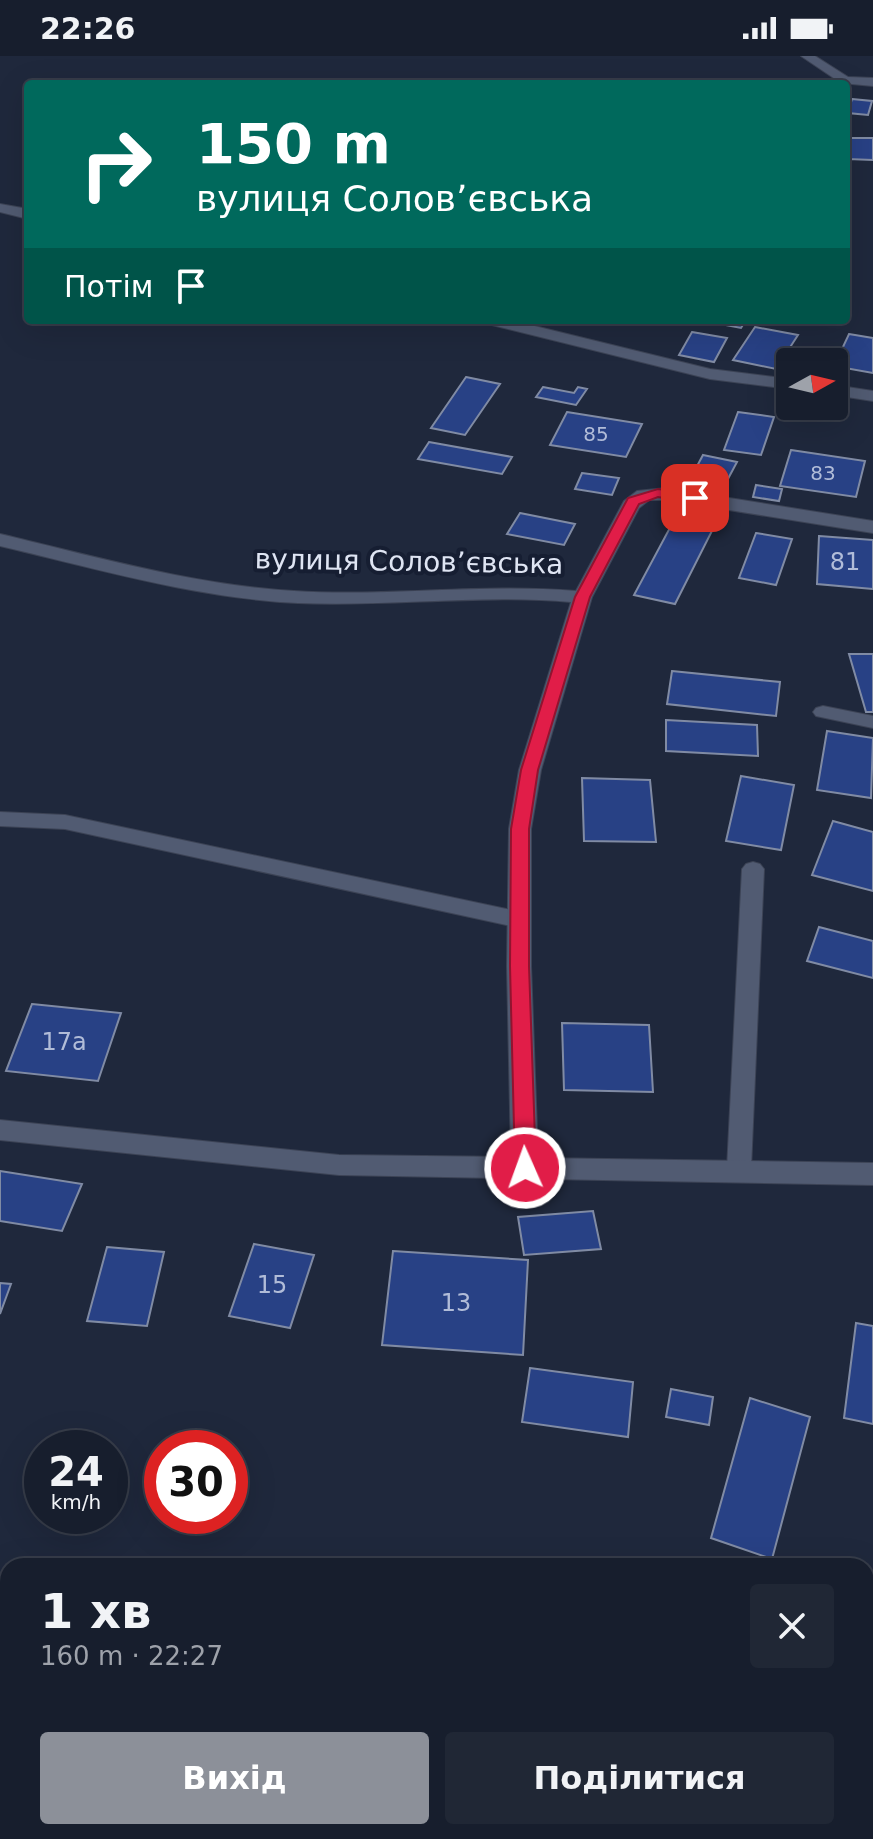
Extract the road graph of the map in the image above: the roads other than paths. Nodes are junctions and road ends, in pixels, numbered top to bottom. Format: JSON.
{"nodes":[{"id":1,"x":807,"y":56,"type":"edge"},
{"id":2,"x":845,"y":80,"type":"edge"},
{"id":3,"x":850,"y":80,"type":"edge"},
{"id":4,"x":873,"y":82,"type":"edge"},
{"id":5,"x":0,"y":208,"type":"edge"},
{"id":6,"x":24,"y":213,"type":"edge"},
{"id":7,"x":506,"y":324,"type":"edge"},
{"id":8,"x":776,"y":382,"type":"edge"},
{"id":9,"x":848,"y":392,"type":"edge"},
{"id":10,"x":873,"y":396,"type":"edge"},
{"id":11,"x":873,"y":527,"type":"edge"},
{"id":12,"x":0,"y":540,"type":"edge"},
{"id":13,"x":582,"y":597,"type":"junction"},
{"id":14,"x":823,"y":712,"type":"dead end"},
{"id":15,"x":873,"y":722,"type":"edge"},
{"id":16,"x":0,"y":819,"type":"edge"},
{"id":17,"x":753,"y":869,"type":"dead end"},
{"id":18,"x":520,"y":920,"type":"junction"},
{"id":19,"x":0,"y":1130,"type":"edge"},
{"id":20,"x":525,"y":1168,"type":"junction"},
{"id":21,"x":739,"y":1169,"type":"junction"},
{"id":22,"x":873,"y":1174,"type":"edge"}],
"edges":[{"from":1,"to":2,"type":"lane"},
{"from":3,"to":4,"type":"lane"},
{"from":5,"to":6,"type":"street"},
{"from":7,"to":8,"type":"street"},
{"from":9,"to":10,"type":"street"},
{"from":11,"to":13,"type":"street","name":"вулиця Соловʼєвська"},
{"from":12,"to":13,"type":"street","name":"вулиця Соловʼєвська"},
{"from":13,"to":18,"type":"street","name":"вулиця Соловʼєвська"},
{"from":14,"to":15,"type":"lane"},
{"from":16,"to":18,"type":"lane"},
{"from":17,"to":21,"type":"lane"},
{"from":18,"to":20,"type":"street","name":"вулиця Соловʼєвська"},
{"from":19,"to":20,"type":"street"},
{"from":20,"to":21,"type":"street"},
{"from":21,"to":22,"type":"street"}]}
